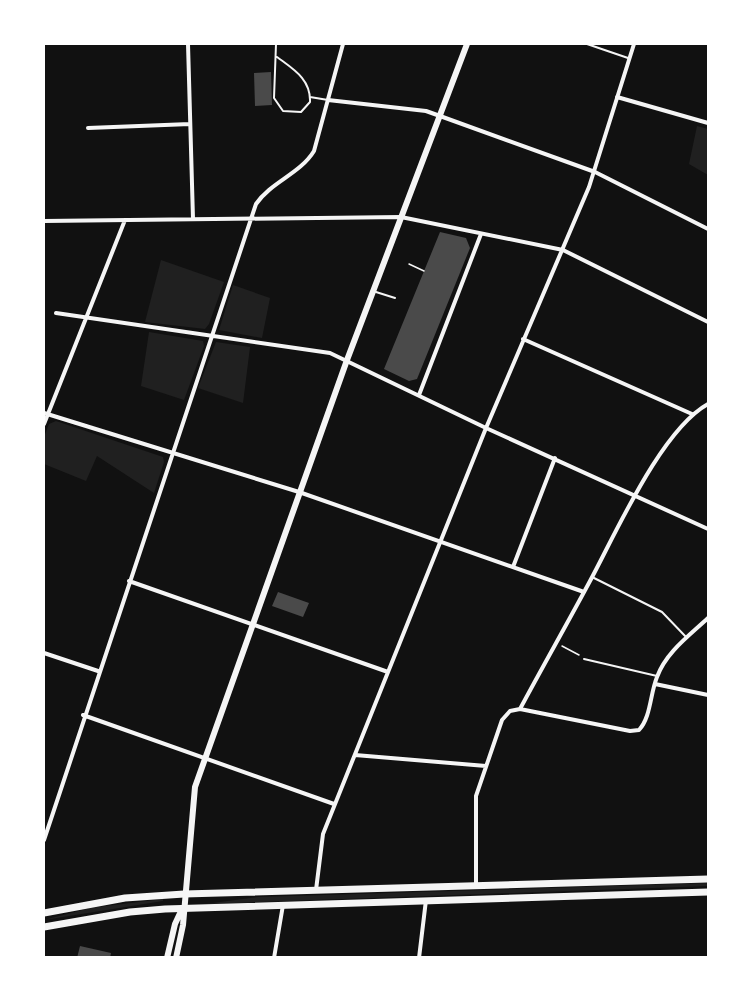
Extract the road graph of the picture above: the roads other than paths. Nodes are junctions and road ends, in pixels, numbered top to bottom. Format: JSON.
{"nodes":[{"id":1,"x":188,"y":44,"type":"edge"},
{"id":2,"x":276,"y":44,"type":"edge"},
{"id":3,"x":343,"y":44,"type":"edge"},
{"id":4,"x":467,"y":44,"type":"edge"},
{"id":5,"x":587,"y":44,"type":"edge"},
{"id":6,"x":634,"y":44,"type":"edge"},
{"id":7,"x":277,"y":57,"type":"junction"},
{"id":8,"x":629,"y":58,"type":"junction"},
{"id":9,"x":310,"y":97,"type":"junction"},
{"id":10,"x":617,"y":97,"type":"junction"},
{"id":11,"x":328,"y":100,"type":"junction"},
{"id":12,"x":440,"y":116,"type":"junction"},
{"id":13,"x":708,"y":123,"type":"edge"},
{"id":14,"x":190,"y":124,"type":"junction"},
{"id":15,"x":88,"y":128,"type":"dead end"},
{"id":16,"x":595,"y":172,"type":"junction"},
{"id":17,"x":401,"y":217,"type":"junction"},
{"id":18,"x":193,"y":219,"type":"junction"},
{"id":19,"x":250,"y":219,"type":"junction"},
{"id":20,"x":124,"y":220,"type":"junction"},
{"id":21,"x":44,"y":221,"type":"edge"},
{"id":22,"x":708,"y":229,"type":"edge"},
{"id":23,"x":481,"y":234,"type":"junction"},
{"id":24,"x":563,"y":250,"type":"junction"},
{"id":25,"x":373,"y":291,"type":"junction"},
{"id":26,"x":395,"y":298,"type":"dead end"},
{"id":27,"x":56,"y":313,"type":"dead end"},
{"id":28,"x":87,"y":318,"type":"junction"},
{"id":29,"x":708,"y":322,"type":"edge"},
{"id":30,"x":211,"y":336,"type":"junction"},
{"id":31,"x":523,"y":339,"type":"junction"},
{"id":32,"x":347,"y":360,"type":"junction"},
{"id":33,"x":419,"y":394,"type":"junction"},
{"id":34,"x":708,"y":404,"type":"edge"},
{"id":35,"x":46,"y":414,"type":"edge"},
{"id":36,"x":692,"y":414,"type":"junction"},
{"id":37,"x":44,"y":424,"type":"edge"},
{"id":38,"x":486,"y":428,"type":"junction"},
{"id":39,"x":172,"y":453,"type":"junction"},
{"id":40,"x":555,"y":458,"type":"junction"},
{"id":41,"x":299,"y":492,"type":"junction"},
{"id":42,"x":636,"y":494,"type":"junction"},
{"id":43,"x":708,"y":527,"type":"edge"},
{"id":44,"x":439,"y":540,"type":"junction"},
{"id":45,"x":513,"y":567,"type":"junction"},
{"id":46,"x":592,"y":578,"type":"junction"},
{"id":47,"x":128,"y":581,"type":"junction"},
{"id":48,"x":584,"y":592,"type":"junction"},
{"id":49,"x":708,"y":618,"type":"edge"},
{"id":50,"x":252,"y":624,"type":"junction"},
{"id":51,"x":687,"y":638,"type":"junction"},
{"id":52,"x":44,"y":653,"type":"edge"},
{"id":53,"x":584,"y":659,"type":"road end"},
{"id":54,"x":98,"y":671,"type":"junction"},
{"id":55,"x":388,"y":672,"type":"junction"},
{"id":56,"x":657,"y":676,"type":"junction"},
{"id":57,"x":655,"y":684,"type":"junction"},
{"id":58,"x":708,"y":694,"type":"edge"},
{"id":59,"x":520,"y":709,"type":"junction"},
{"id":60,"x":83,"y":715,"type":"junction"},
{"id":61,"x":355,"y":755,"type":"junction"},
{"id":62,"x":204,"y":758,"type":"junction"},
{"id":63,"x":486,"y":766,"type":"junction"},
{"id":64,"x":334,"y":804,"type":"junction"},
{"id":65,"x":44,"y":840,"type":"edge"},
{"id":66,"x":708,"y":879,"type":"edge"},
{"id":67,"x":476,"y":886,"type":"junction"},
{"id":68,"x":316,"y":891,"type":"junction"},
{"id":69,"x":708,"y":892,"type":"edge"},
{"id":70,"x":183,"y":894,"type":"junction"},
{"id":71,"x":426,"y":899,"type":"junction"},
{"id":72,"x":283,"y":903,"type":"junction"},
{"id":73,"x":183,"y":908,"type":"junction"},
{"id":74,"x":44,"y":913,"type":"edge"},
{"id":75,"x":44,"y":927,"type":"edge"},
{"id":76,"x":167,"y":957,"type":"edge"},
{"id":77,"x":176,"y":957,"type":"edge"},
{"id":78,"x":274,"y":957,"type":"edge"},
{"id":79,"x":419,"y":957,"type":"edge"}],
"edges":[{"from":1,"to":14,"type":"street"},
{"from":2,"to":7,"type":"lane"},
{"from":3,"to":11,"type":"street"},
{"from":4,"to":12,"type":"main road"},
{"from":5,"to":8,"type":"lane"},
{"from":6,"to":8,"type":"street"},
{"from":7,"to":9,"type":"lane"},
{"from":7,"to":9,"type":"lane"},
{"from":8,"to":10,"type":"street"},
{"from":9,"to":11,"type":"lane"},
{"from":10,"to":13,"type":"street"},
{"from":10,"to":16,"type":"street"},
{"from":11,"to":12,"type":"street"},
{"from":11,"to":19,"type":"street"},
{"from":12,"to":16,"type":"street"},
{"from":12,"to":17,"type":"main road"},
{"from":14,"to":15,"type":"street"},
{"from":14,"to":18,"type":"street"},
{"from":16,"to":22,"type":"street"},
{"from":16,"to":24,"type":"street"},
{"from":17,"to":19,"type":"street"},
{"from":17,"to":23,"type":"street"},
{"from":17,"to":25,"type":"main road"},
{"from":18,"to":19,"type":"street"},
{"from":18,"to":20,"type":"street"},
{"from":19,"to":30,"type":"street"},
{"from":20,"to":21,"type":"street"},
{"from":20,"to":28,"type":"street"},
{"from":23,"to":24,"type":"street"},
{"from":23,"to":33,"type":"street"},
{"from":24,"to":29,"type":"street"},
{"from":24,"to":31,"type":"street"},
{"from":25,"to":26,"type":"lane"},
{"from":25,"to":32,"type":"main road"},
{"from":27,"to":28,"type":"street"},
{"from":28,"to":30,"type":"street"},
{"from":28,"to":35,"type":"street"},
{"from":30,"to":32,"type":"street"},
{"from":30,"to":39,"type":"street"},
{"from":31,"to":36,"type":"street"},
{"from":31,"to":38,"type":"street"},
{"from":32,"to":33,"type":"street"},
{"from":32,"to":41,"type":"main road"},
{"from":33,"to":38,"type":"street"},
{"from":34,"to":36,"type":"street"},
{"from":35,"to":37,"type":"street"},
{"from":35,"to":39,"type":"street"},
{"from":36,"to":42,"type":"street"},
{"from":38,"to":40,"type":"street"},
{"from":38,"to":44,"type":"street"},
{"from":39,"to":41,"type":"street"},
{"from":39,"to":47,"type":"street"},
{"from":40,"to":42,"type":"street"},
{"from":40,"to":45,"type":"street"},
{"from":41,"to":44,"type":"street"},
{"from":41,"to":50,"type":"main road"},
{"from":42,"to":43,"type":"street"},
{"from":42,"to":46,"type":"street"},
{"from":44,"to":45,"type":"street"},
{"from":44,"to":55,"type":"street"},
{"from":45,"to":48,"type":"street"},
{"from":46,"to":48,"type":"street"},
{"from":46,"to":51,"type":"lane"},
{"from":47,"to":50,"type":"street"},
{"from":47,"to":54,"type":"street"},
{"from":48,"to":59,"type":"street"},
{"from":49,"to":51,"type":"street"},
{"from":50,"to":55,"type":"street"},
{"from":50,"to":62,"type":"main road"},
{"from":51,"to":56,"type":"street"},
{"from":52,"to":54,"type":"street"},
{"from":53,"to":56,"type":"lane"},
{"from":54,"to":60,"type":"street"},
{"from":55,"to":61,"type":"street"},
{"from":56,"to":57,"type":"street"},
{"from":57,"to":58,"type":"street"},
{"from":57,"to":59,"type":"street"},
{"from":59,"to":63,"type":"street"},
{"from":60,"to":62,"type":"street"},
{"from":60,"to":65,"type":"street"},
{"from":61,"to":63,"type":"street"},
{"from":61,"to":64,"type":"street"},
{"from":62,"to":64,"type":"street"},
{"from":62,"to":70,"type":"main road"},
{"from":63,"to":67,"type":"street"},
{"from":64,"to":68,"type":"street"},
{"from":66,"to":67,"type":"main road"},
{"from":67,"to":68,"type":"main road"},
{"from":68,"to":70,"type":"main road"},
{"from":69,"to":71,"type":"main road"},
{"from":70,"to":73,"type":"main road"},
{"from":70,"to":74,"type":"main road"},
{"from":71,"to":72,"type":"main road"},
{"from":71,"to":79,"type":"street"},
{"from":72,"to":73,"type":"main road"},
{"from":72,"to":78,"type":"street"},
{"from":73,"to":75,"type":"main road"},
{"from":73,"to":76,"type":"main road"},
{"from":73,"to":77,"type":"main road"}]}
